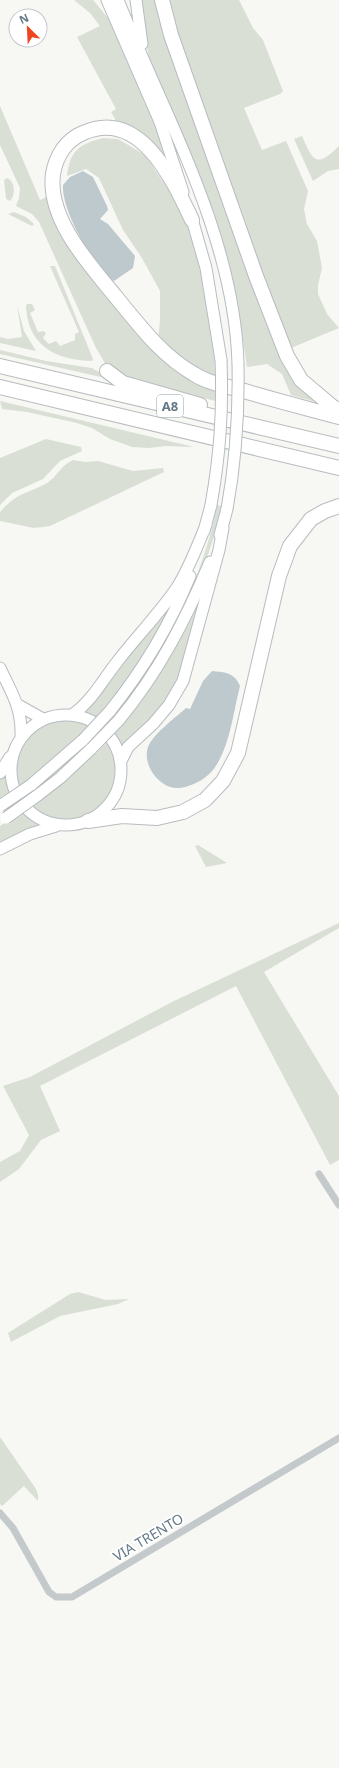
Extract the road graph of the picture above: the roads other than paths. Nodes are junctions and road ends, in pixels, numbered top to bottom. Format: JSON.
{"nodes":[{"id":1,"x":98,"y":0,"type":"edge"},
{"id":2,"x":107,"y":0,"type":"edge"},
{"id":3,"x":118,"y":0,"type":"edge"},
{"id":4,"x":136,"y":0,"type":"edge"},
{"id":5,"x":162,"y":0,"type":"edge"},
{"id":6,"x":116,"y":21,"type":"junction"},
{"id":7,"x":146,"y":66,"type":"junction"},
{"id":8,"x":192,"y":220,"type":"junction"},
{"id":9,"x":0,"y":366,"type":"edge"},
{"id":10,"x":107,"y":371,"type":"dead end"},
{"id":11,"x":0,"y":387,"type":"edge"},
{"id":12,"x":339,"y":410,"type":"edge"},
{"id":13,"x":339,"y":417,"type":"edge"},
{"id":14,"x":259,"y":427,"type":"junction"},
{"id":15,"x":339,"y":446,"type":"edge"},
{"id":16,"x":339,"y":468,"type":"edge"},
{"id":17,"x":339,"y":506,"type":"edge"},
{"id":18,"x":206,"y":525,"type":"junction"},
{"id":19,"x":222,"y":528,"type":"junction"},
{"id":20,"x":0,"y":668,"type":"edge"},
{"id":21,"x":18,"y":705,"type":"junction"},
{"id":22,"x":72,"y":715,"type":"junction"},
{"id":23,"x":43,"y":719,"type":"junction"},
{"id":24,"x":21,"y":737,"type":"junction"},
{"id":25,"x":14,"y":750,"type":"junction"},
{"id":26,"x":121,"y":761,"type":"junction"},
{"id":27,"x":0,"y":773,"type":"edge"},
{"id":28,"x":0,"y":806,"type":"edge"},
{"id":29,"x":3,"y":820,"type":"edge"},
{"id":30,"x":88,"y":820,"type":"junction"},
{"id":31,"x":60,"y":825,"type":"junction"},
{"id":32,"x":0,"y":849,"type":"edge"},
{"id":33,"x":319,"y":1174,"type":"dead end"},
{"id":34,"x":339,"y":1205,"type":"edge"},
{"id":35,"x":339,"y":1438,"type":"edge"},
{"id":36,"x":0,"y":1513,"type":"edge"}],
"edges":[{"from":1,"to":6,"type":"main road"},
{"from":2,"to":6,"type":"main road"},
{"from":3,"to":7,"type":"main road"},
{"from":4,"to":7,"type":"main road"},
{"from":5,"to":12,"type":"highway"},
{"from":6,"to":8,"type":"main road"},
{"from":7,"to":19,"type":"main road","bridge":true},
{"from":8,"to":13,"type":"highway"},
{"from":8,"to":18,"type":"main road","bridge":true},
{"from":9,"to":14,"type":"highway","number":"A8"},
{"from":10,"to":14,"type":"highway"},
{"from":11,"to":16,"type":"highway","number":"A8"},
{"from":14,"to":15,"type":"highway","number":"A8"},
{"from":17,"to":30,"type":"highway"},
{"from":18,"to":22,"type":"main road"},
{"from":18,"to":28,"type":"main road","bridge":true},
{"from":19,"to":26,"type":"main road"},
{"from":19,"to":29,"type":"main road","bridge":true},
{"from":20,"to":21,"type":"main road"},
{"from":21,"to":23,"type":"main road"},
{"from":21,"to":24,"type":"main road"},
{"from":22,"to":23,"type":"main road"},
{"from":22,"to":26,"type":"main road"},
{"from":23,"to":24,"type":"main road"},
{"from":24,"to":25,"type":"main road"},
{"from":25,"to":27,"type":"main road"},
{"from":25,"to":31,"type":"main road"},
{"from":26,"to":30,"type":"main road"},
{"from":30,"to":31,"type":"main road"},
{"from":31,"to":32,"type":"main road"},
{"from":33,"to":34,"type":"street"},
{"from":35,"to":36,"type":"street","name":"VIA TRENTO"}]}
